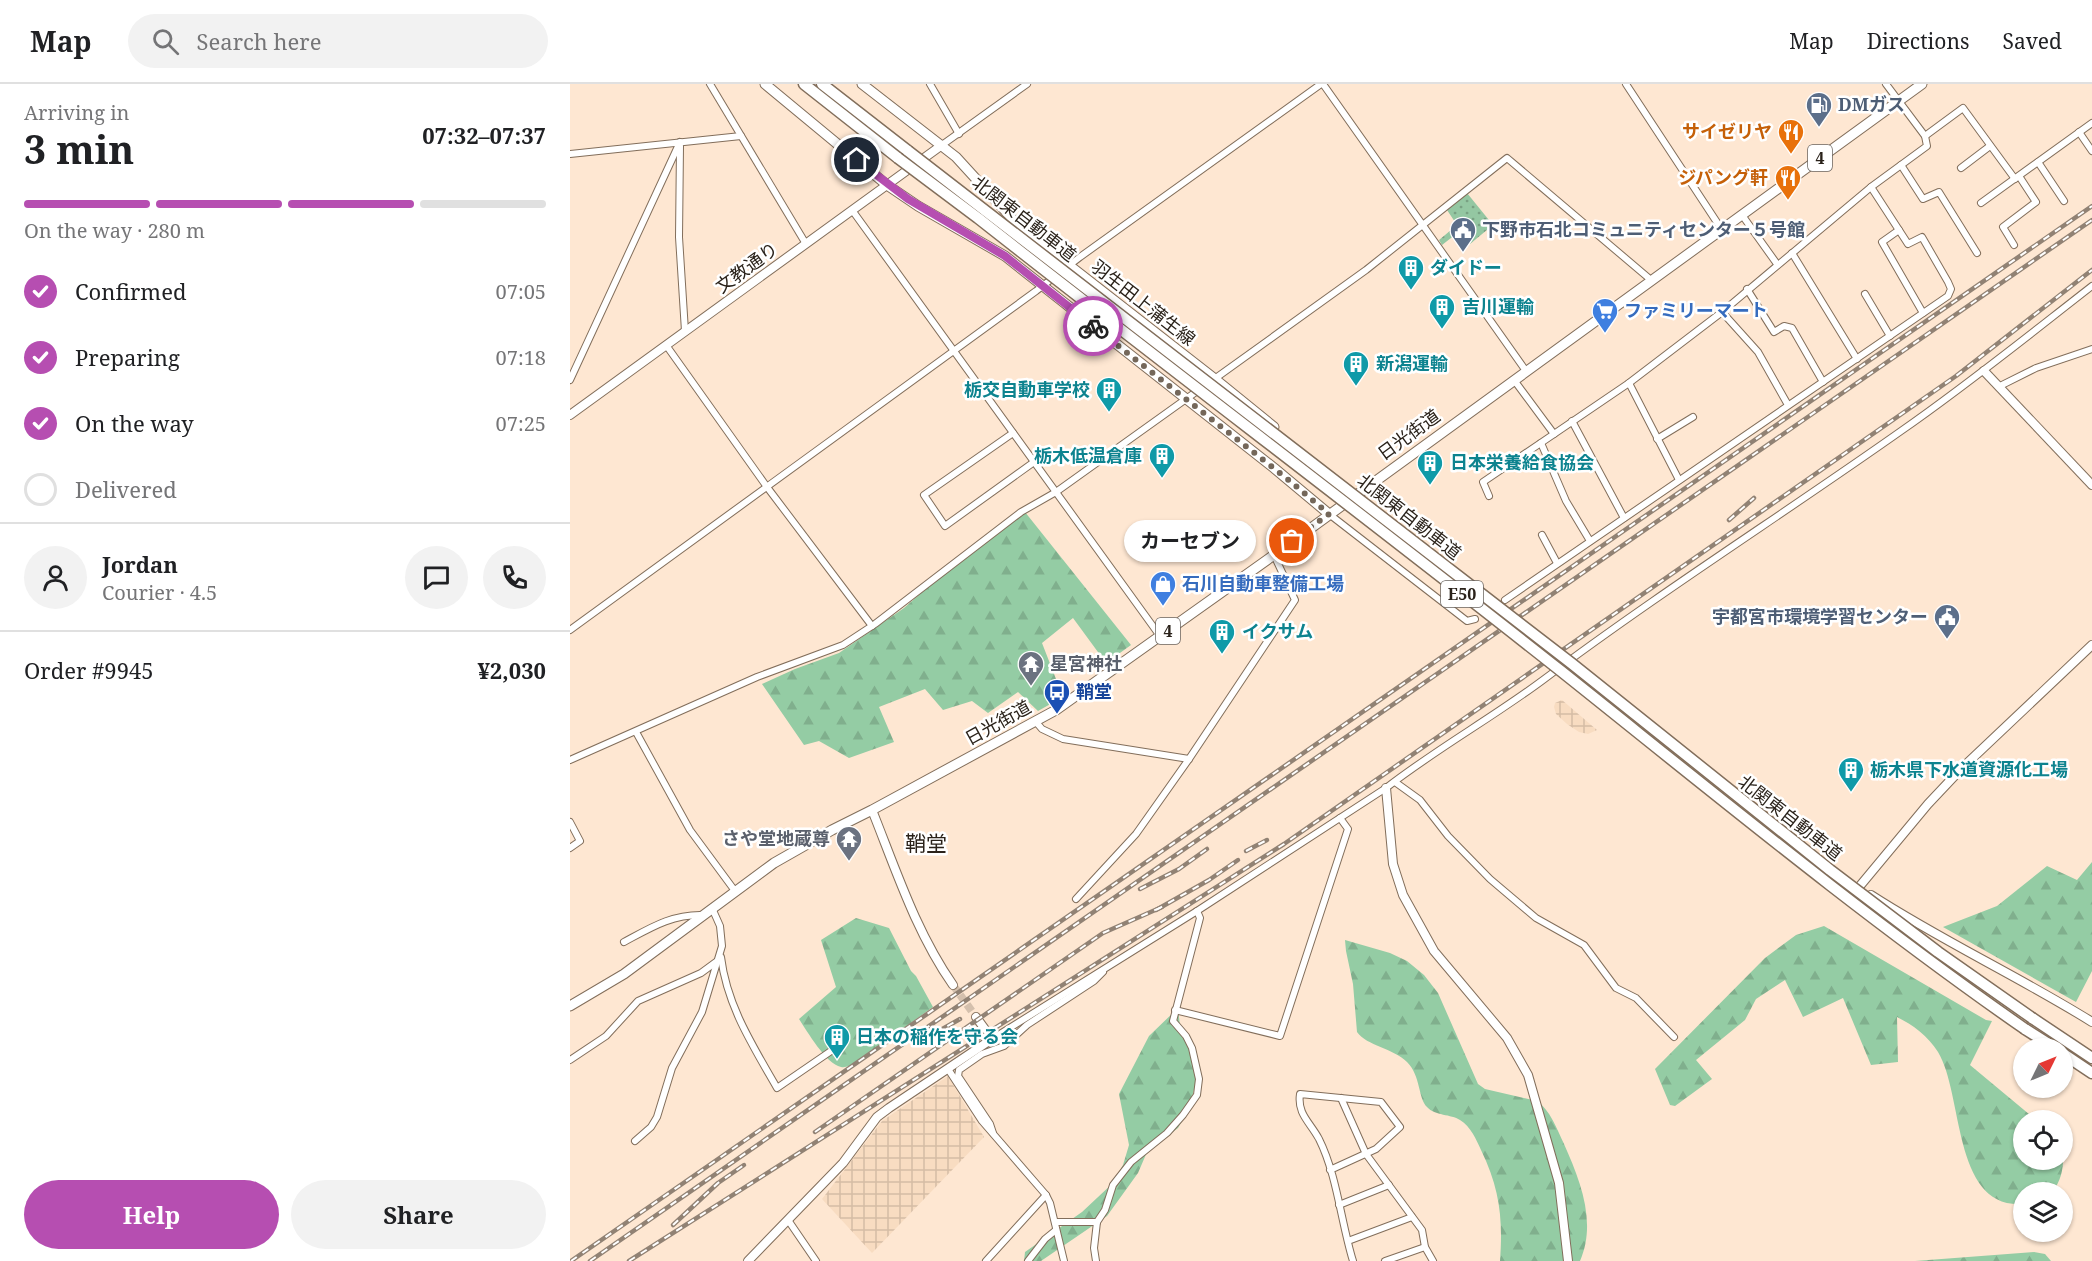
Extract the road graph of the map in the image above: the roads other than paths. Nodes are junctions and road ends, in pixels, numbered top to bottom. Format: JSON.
{"nodes":[{"id":1,"x":710,"y":84,"type":"edge"},
{"id":2,"x":765,"y":84,"type":"edge"},
{"id":3,"x":804,"y":84,"type":"edge"},
{"id":4,"x":822,"y":84,"type":"edge"},
{"id":5,"x":862,"y":84,"type":"edge"},
{"id":6,"x":930,"y":84,"type":"edge"},
{"id":7,"x":1027,"y":84,"type":"edge"},
{"id":8,"x":1322,"y":84,"type":"edge"},
{"id":9,"x":1626,"y":84,"type":"edge"},
{"id":10,"x":1886,"y":84,"type":"edge"},
{"id":11,"x":1922,"y":84,"type":"edge"},
{"id":12,"x":1899,"y":101,"type":"junction"},
{"id":13,"x":2092,"y":123,"type":"edge"},
{"id":14,"x":2079,"y":132,"type":"junction"},
{"id":15,"x":959,"y":134,"type":"junction"},
{"id":16,"x":741,"y":136,"type":"junction"},
{"id":17,"x":1925,"y":136,"type":"junction"},
{"id":18,"x":680,"y":142,"type":"junction"},
{"id":19,"x":942,"y":146,"type":"junction"},
{"id":20,"x":1990,"y":146,"type":"junction"},
{"id":21,"x":2092,"y":151,"type":"edge"},
{"id":22,"x":570,"y":154,"type":"edge"},
{"id":23,"x":2038,"y":162,"type":"junction"},
{"id":24,"x":1901,"y":165,"type":"junction"},
{"id":25,"x":1961,"y":168,"type":"dead end"},
{"id":26,"x":2017,"y":177,"type":"junction"},
{"id":27,"x":887,"y":185,"type":"junction"},
{"id":28,"x":1871,"y":187,"type":"junction"},
{"id":29,"x":2064,"y":201,"type":"dead end"},
{"id":30,"x":1981,"y":203,"type":"dead end"},
{"id":31,"x":852,"y":210,"type":"junction"},
{"id":32,"x":1742,"y":215,"type":"junction"},
{"id":33,"x":1423,"y":226,"type":"junction"},
{"id":34,"x":1722,"y":230,"type":"junction"},
{"id":35,"x":1899,"y":230,"type":"junction"},
{"id":36,"x":806,"y":244,"type":"junction"},
{"id":37,"x":2014,"y":244,"type":"dead end"},
{"id":38,"x":1792,"y":253,"type":"junction"},
{"id":39,"x":1977,"y":253,"type":"dead end"},
{"id":40,"x":1777,"y":264,"type":"junction"},
{"id":41,"x":1068,"y":266,"type":"junction"},
{"id":42,"x":1651,"y":280,"type":"junction"},
{"id":43,"x":1044,"y":285,"type":"junction"},
{"id":44,"x":2092,"y":286,"type":"edge"},
{"id":45,"x":1747,"y":289,"type":"junction"},
{"id":46,"x":1865,"y":294,"type":"dead end"},
{"id":47,"x":1722,"y":312,"type":"junction"},
{"id":48,"x":1923,"y":313,"type":"junction"},
{"id":49,"x":685,"y":331,"type":"junction"},
{"id":50,"x":1890,"y":336,"type":"junction"},
{"id":51,"x":666,"y":345,"type":"junction"},
{"id":52,"x":2092,"y":349,"type":"edge"},
{"id":53,"x":954,"y":350,"type":"junction"},
{"id":54,"x":1857,"y":359,"type":"junction"},
{"id":55,"x":1984,"y":370,"type":"junction"},
{"id":56,"x":1526,"y":371,"type":"junction"},
{"id":57,"x":1215,"y":379,"type":"junction"},
{"id":58,"x":570,"y":380,"type":"edge"},
{"id":59,"x":1514,"y":380,"type":"junction"},
{"id":60,"x":1823,"y":382,"type":"junction"},
{"id":61,"x":1629,"y":383,"type":"junction"},
{"id":62,"x":2000,"y":386,"type":"junction"},
{"id":63,"x":1187,"y":400,"type":"junction"},
{"id":64,"x":1788,"y":405,"type":"junction"},
{"id":65,"x":570,"y":416,"type":"edge"},
{"id":66,"x":1693,"y":417,"type":"dead end"},
{"id":67,"x":1572,"y":421,"type":"junction"},
{"id":68,"x":1013,"y":433,"type":"junction"},
{"id":69,"x":1554,"y":434,"type":"junction"},
{"id":70,"x":1658,"y":439,"type":"junction"},
{"id":71,"x":1540,"y":443,"type":"junction"},
{"id":72,"x":1034,"y":462,"type":"junction"},
{"id":73,"x":1679,"y":480,"type":"junction"},
{"id":74,"x":2092,"y":485,"type":"edge"},
{"id":75,"x":767,"y":487,"type":"junction"},
{"id":76,"x":1056,"y":492,"type":"junction"},
{"id":77,"x":1356,"y":495,"type":"junction"},
{"id":78,"x":1489,"y":496,"type":"dead end"},
{"id":79,"x":1329,"y":514,"type":"junction"},
{"id":80,"x":1624,"y":518,"type":"junction"},
{"id":81,"x":1542,"y":535,"type":"dead end"},
{"id":82,"x":1590,"y":541,"type":"junction"},
{"id":83,"x":1274,"y":555,"type":"junction"},
{"id":84,"x":1557,"y":563,"type":"junction"},
{"id":85,"x":1505,"y":600,"type":"dead end"},
{"id":86,"x":1475,"y":619,"type":"dead end"},
{"id":87,"x":872,"y":626,"type":"junction"},
{"id":88,"x":570,"y":630,"type":"edge"},
{"id":89,"x":1160,"y":636,"type":"junction"},
{"id":90,"x":2092,"y":645,"type":"edge"},
{"id":91,"x":1570,"y":659,"type":"junction"},
{"id":92,"x":1036,"y":722,"type":"junction"},
{"id":93,"x":636,"y":732,"type":"junction"},
{"id":94,"x":1189,"y":759,"type":"junction"},
{"id":95,"x":570,"y":760,"type":"edge"},
{"id":96,"x":1395,"y":782,"type":"junction"},
{"id":97,"x":1386,"y":788,"type":"junction"},
{"id":98,"x":872,"y":810,"type":"junction"},
{"id":99,"x":1340,"y":818,"type":"junction"},
{"id":100,"x":570,"y":822,"type":"edge"},
{"id":101,"x":570,"y":848,"type":"edge"},
{"id":102,"x":1859,"y":888,"type":"junction"},
{"id":103,"x":735,"y":891,"type":"junction"},
{"id":104,"x":1076,"y":899,"type":"dead end"},
{"id":105,"x":712,"y":908,"type":"junction"},
{"id":106,"x":1197,"y":911,"type":"junction"},
{"id":107,"x":703,"y":915,"type":"junction"},
{"id":108,"x":624,"y":942,"type":"dead end"},
{"id":109,"x":719,"y":956,"type":"junction"},
{"id":110,"x":1109,"y":965,"type":"junction"},
{"id":111,"x":953,"y":985,"type":"tunnel mouth"},
{"id":112,"x":570,"y":1006,"type":"edge"},
{"id":113,"x":1175,"y":1010,"type":"junction"},
{"id":114,"x":976,"y":1017,"type":"tunnel mouth"},
{"id":115,"x":2092,"y":1022,"type":"edge"},
{"id":116,"x":1674,"y":1037,"type":"dead end"},
{"id":117,"x":2039,"y":1038,"type":"edge"},
{"id":118,"x":992,"y":1039,"type":"junction"},
{"id":119,"x":831,"y":1051,"type":"dead end"},
{"id":120,"x":2092,"y":1058,"type":"edge"},
{"id":121,"x":570,"y":1060,"type":"edge"},
{"id":122,"x":2073,"y":1060,"type":"edge"},
{"id":123,"x":948,"y":1069,"type":"junction"},
{"id":124,"x":2092,"y":1073,"type":"edge"},
{"id":125,"x":1341,"y":1098,"type":"junction"},
{"id":126,"x":993,"y":1133,"type":"junction"},
{"id":127,"x":635,"y":1141,"type":"dead end"},
{"id":128,"x":1366,"y":1154,"type":"junction"},
{"id":129,"x":1330,"y":1170,"type":"junction"},
{"id":130,"x":1389,"y":1185,"type":"junction"},
{"id":131,"x":1046,"y":1195,"type":"junction"},
{"id":132,"x":1339,"y":1205,"type":"junction"},
{"id":133,"x":1412,"y":1217,"type":"junction"},
{"id":134,"x":788,"y":1220,"type":"junction"},
{"id":135,"x":1055,"y":1222,"type":"junction"},
{"id":136,"x":1097,"y":1222,"type":"junction"},
{"id":137,"x":1056,"y":1230,"type":"junction"},
{"id":138,"x":1348,"y":1241,"type":"junction"},
{"id":139,"x":1425,"y":1247,"type":"junction"},
{"id":140,"x":1390,"y":1260,"type":"edge"},
{"id":141,"x":748,"y":1261,"type":"edge"},
{"id":142,"x":816,"y":1261,"type":"edge"},
{"id":143,"x":986,"y":1261,"type":"edge"},
{"id":144,"x":1028,"y":1261,"type":"edge"},
{"id":145,"x":1064,"y":1261,"type":"edge"},
{"id":146,"x":1096,"y":1261,"type":"edge"},
{"id":147,"x":1353,"y":1261,"type":"edge"},
{"id":148,"x":1433,"y":1261,"type":"edge"},
{"id":149,"x":1569,"y":1261,"type":"edge"}],
"edges":[{"from":1,"to":16,"type":"street"},
{"from":2,"to":27,"type":"main road"},
{"from":3,"to":117,"type":"highway","name":"北関東自動車道","number":"E50","bridge":true},
{"from":4,"to":120,"type":"highway","name":"北関東自動車道","number":"E50","bridge":true},
{"from":5,"to":19,"type":"main road","name":"羽生田上蒲生線"},
{"from":6,"to":15,"type":"street"},
{"from":7,"to":15,"type":"street"},
{"from":8,"to":33,"type":"street"},
{"from":8,"to":41,"type":"street"},
{"from":9,"to":34,"type":"street"},
{"from":10,"to":12,"type":"street"},
{"from":11,"to":12,"type":"main road","name":"日光街道","number":"4"},
{"from":12,"to":17,"type":"street"},
{"from":12,"to":32,"type":"main road","name":"日光街道","number":"4"},
{"from":13,"to":14,"type":"street"},
{"from":14,"to":21,"type":"street"},
{"from":14,"to":23,"type":"street"},
{"from":15,"to":19,"type":"street"},
{"from":16,"to":18,"type":"street"},
{"from":16,"to":36,"type":"street"},
{"from":17,"to":20,"type":"street"},
{"from":17,"to":24,"type":"street"},
{"from":18,"to":22,"type":"street"},
{"from":18,"to":49,"type":"street"},
{"from":18,"to":58,"type":"street"},
{"from":19,"to":27,"type":"street","name":"文教通り"},
{"from":19,"to":41,"type":"main road","name":"羽生田上蒲生線"},
{"from":20,"to":25,"type":"street"},
{"from":20,"to":26,"type":"street"},
{"from":23,"to":26,"type":"street"},
{"from":23,"to":29,"type":"street"},
{"from":24,"to":28,"type":"street"},
{"from":24,"to":39,"type":"street"},
{"from":26,"to":30,"type":"street"},
{"from":26,"to":37,"type":"street"},
{"from":27,"to":31,"type":"street","name":"文教通り"},
{"from":27,"to":43,"type":"main road"},
{"from":28,"to":35,"type":"street"},
{"from":28,"to":38,"type":"street"},
{"from":31,"to":36,"type":"street","name":"文教通り"},
{"from":31,"to":53,"type":"street"},
{"from":32,"to":34,"type":"main road","name":"日光街道","number":"4"},
{"from":32,"to":40,"type":"street"},
{"from":33,"to":42,"type":"street"},
{"from":33,"to":56,"type":"street"},
{"from":33,"to":57,"type":"street"},
{"from":34,"to":42,"type":"main road","name":"日光街道","number":"4"},
{"from":35,"to":48,"type":"street"},
{"from":35,"to":48,"type":"street"},
{"from":36,"to":49,"type":"street","name":"文教通り"},
{"from":38,"to":40,"type":"street"},
{"from":38,"to":54,"type":"street"},
{"from":40,"to":45,"type":"street"},
{"from":41,"to":43,"type":"street"},
{"from":41,"to":57,"type":"main road","name":"羽生田上蒲生線"},
{"from":42,"to":56,"type":"main road","name":"日光街道","number":"4"},
{"from":43,"to":53,"type":"street"},
{"from":43,"to":63,"type":"main road"},
{"from":44,"to":55,"type":"street"},
{"from":45,"to":47,"type":"street"},
{"from":45,"to":60,"type":"street"},
{"from":46,"to":50,"type":"street"},
{"from":47,"to":61,"type":"street"},
{"from":47,"to":64,"type":"street"},
{"from":48,"to":50,"type":"street"},
{"from":49,"to":51,"type":"street","name":"文教通り"},
{"from":50,"to":54,"type":"street"},
{"from":51,"to":65,"type":"street","name":"文教通り"},
{"from":51,"to":75,"type":"street"},
{"from":52,"to":62,"type":"street"},
{"from":53,"to":68,"type":"street"},
{"from":53,"to":75,"type":"street"},
{"from":54,"to":60,"type":"street"},
{"from":55,"to":62,"type":"street"},
{"from":55,"to":91,"type":"street"},
{"from":56,"to":59,"type":"main road","name":"日光街道","number":"4"},
{"from":57,"to":63,"type":"street"},
{"from":57,"to":77,"type":"main road","name":"羽生田上蒲生線"},
{"from":59,"to":69,"type":"street"},
{"from":59,"to":77,"type":"main road","name":"日光街道","number":"4"},
{"from":60,"to":64,"type":"street"},
{"from":61,"to":67,"type":"street"},
{"from":61,"to":70,"type":"street"},
{"from":62,"to":74,"type":"street"},
{"from":63,"to":76,"type":"street"},
{"from":63,"to":79,"type":"main road"},
{"from":64,"to":73,"type":"street"},
{"from":66,"to":70,"type":"street"},
{"from":67,"to":69,"type":"street"},
{"from":67,"to":80,"type":"street"},
{"from":68,"to":72,"type":"street"},
{"from":68,"to":72,"type":"street"},
{"from":69,"to":71,"type":"street"},
{"from":70,"to":73,"type":"street"},
{"from":71,"to":78,"type":"street"},
{"from":71,"to":82,"type":"street"},
{"from":72,"to":76,"type":"street"},
{"from":73,"to":80,"type":"street"},
{"from":75,"to":87,"type":"street"},
{"from":75,"to":88,"type":"street"},
{"from":76,"to":87,"type":"street"},
{"from":76,"to":89,"type":"street"},
{"from":77,"to":79,"type":"main road","name":"日光街道","number":"4"},
{"from":79,"to":83,"type":"main road","name":"日光街道","number":"4"},
{"from":79,"to":86,"type":"street"},
{"from":80,"to":82,"type":"street"},
{"from":81,"to":84,"type":"street"},
{"from":82,"to":84,"type":"street"},
{"from":83,"to":89,"type":"main road","name":"日光街道","number":"4"},
{"from":83,"to":94,"type":"street"},
{"from":84,"to":85,"type":"street"},
{"from":87,"to":93,"type":"street"},
{"from":89,"to":92,"type":"main road","name":"日光街道","number":"4"},
{"from":90,"to":102,"type":"street"},
{"from":91,"to":96,"type":"street"},
{"from":91,"to":102,"type":"street"},
{"from":92,"to":94,"type":"street"},
{"from":92,"to":98,"type":"main road","name":"日光街道","number":"4"},
{"from":93,"to":95,"type":"street"},
{"from":93,"to":103,"type":"street"},
{"from":94,"to":104,"type":"street"},
{"from":96,"to":97,"type":"street"},
{"from":96,"to":116,"type":"street"},
{"from":97,"to":99,"type":"street"},
{"from":97,"to":149,"type":"street"},
{"from":98,"to":103,"type":"main road","name":"日光街道","number":"4"},
{"from":98,"to":111,"type":"street"},
{"from":99,"to":106,"type":"street"},
{"from":99,"to":113,"type":"street"},
{"from":100,"to":101,"type":"street"},
{"from":102,"to":115,"type":"street"},
{"from":103,"to":105,"type":"main road","name":"日光街道","number":"4"},
{"from":105,"to":107,"type":"main road","name":"日光街道","number":"4"},
{"from":105,"to":109,"type":"street"},
{"from":106,"to":110,"type":"street"},
{"from":106,"to":113,"type":"street"},
{"from":107,"to":108,"type":"street"},
{"from":107,"to":112,"type":"main road","name":"日光街道","number":"4"},
{"from":109,"to":119,"type":"street"},
{"from":109,"to":121,"type":"street"},
{"from":109,"to":127,"type":"street"},
{"from":110,"to":118,"type":"street"},
{"from":110,"to":126,"type":"street"},
{"from":113,"to":136,"type":"street"},
{"from":114,"to":118,"type":"street"},
{"from":118,"to":123,"type":"street"},
{"from":122,"to":124,"type":"highway"},
{"from":123,"to":126,"type":"street"},
{"from":123,"to":134,"type":"street"},
{"from":125,"to":128,"type":"street"},
{"from":125,"to":128,"type":"street"},
{"from":125,"to":129,"type":"street"},
{"from":126,"to":131,"type":"street"},
{"from":128,"to":129,"type":"street"},
{"from":128,"to":130,"type":"street"},
{"from":129,"to":132,"type":"street"},
{"from":130,"to":132,"type":"street"},
{"from":130,"to":133,"type":"street"},
{"from":131,"to":135,"type":"street"},
{"from":131,"to":143,"type":"street"},
{"from":132,"to":138,"type":"street"},
{"from":133,"to":138,"type":"street"},
{"from":133,"to":139,"type":"street"},
{"from":134,"to":141,"type":"street"},
{"from":134,"to":142,"type":"street"},
{"from":135,"to":136,"type":"street"},
{"from":135,"to":137,"type":"street"},
{"from":136,"to":146,"type":"street"},
{"from":137,"to":144,"type":"street"},
{"from":137,"to":145,"type":"street"},
{"from":138,"to":147,"type":"street"},
{"from":139,"to":140,"type":"street"},
{"from":139,"to":148,"type":"street"}]}
